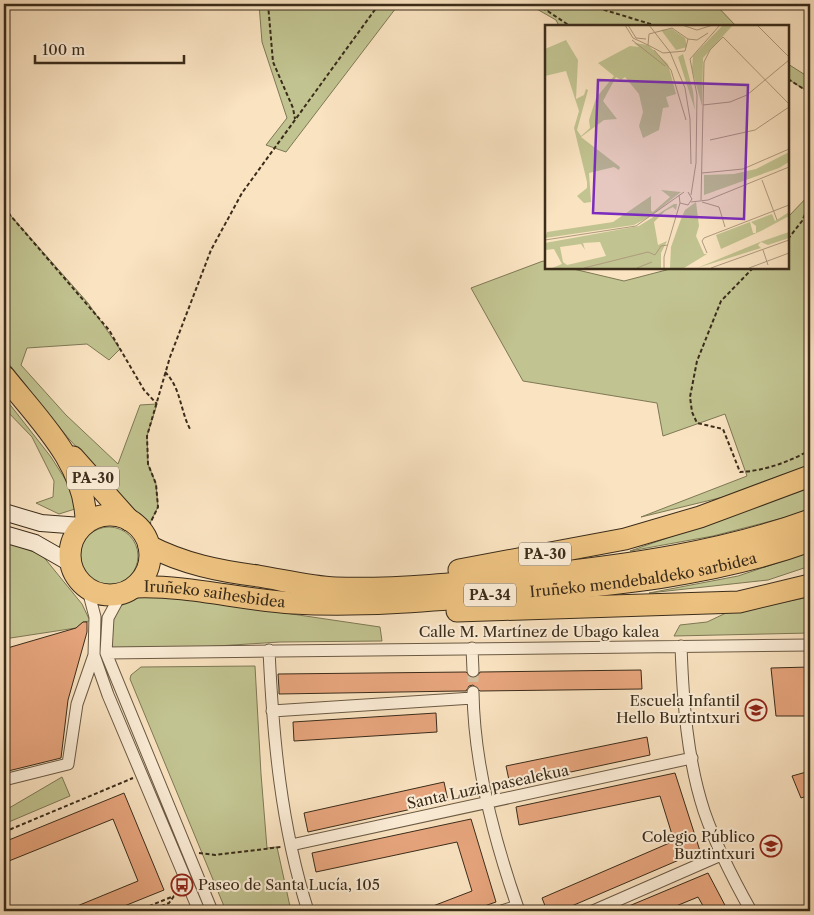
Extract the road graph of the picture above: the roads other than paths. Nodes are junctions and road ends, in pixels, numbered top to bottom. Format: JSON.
{"nodes":[{"id":1,"x":4,"y":376,"type":"edge"},
{"id":2,"x":55,"y":440,"type":"junction"},
{"id":3,"x":808,"y":477,"type":"edge"},
{"id":4,"x":4,"y":512,"type":"edge"},
{"id":5,"x":129,"y":520,"type":"junction"},
{"id":6,"x":810,"y":520,"type":"edge"},
{"id":7,"x":84,"y":524,"type":"junction"},
{"id":8,"x":4,"y":534,"type":"edge"},
{"id":9,"x":147,"y":540,"type":"junction"},
{"id":10,"x":810,"y":541,"type":"edge"},
{"id":11,"x":70,"y":563,"type":"junction"},
{"id":12,"x":277,"y":579,"type":"junction"},
{"id":13,"x":810,"y":579,"type":"edge"},
{"id":14,"x":810,"y":585,"type":"edge"},
{"id":15,"x":88,"y":590,"type":"junction"},
{"id":16,"x":128,"y":590,"type":"junction"},
{"id":17,"x":293,"y":603,"type":"junction"},
{"id":18,"x":633,"y":606,"type":"junction"},
{"id":19,"x":810,"y":645,"type":"edge"},
{"id":20,"x":681,"y":646,"type":"junction"},
{"id":21,"x":472,"y":648,"type":"junction"},
{"id":22,"x":269,"y":650,"type":"junction"},
{"id":23,"x":106,"y":653,"type":"junction"},
{"id":24,"x":94,"y":655,"type":"junction"},
{"id":25,"x":473,"y":671,"type":"tunnel mouth"},
{"id":26,"x":272,"y":711,"type":"junction"},
{"id":27,"x":692,"y":758,"type":"junction"},
{"id":28,"x":4,"y":780,"type":"edge"},
{"id":29,"x":487,"y":803,"type":"junction"},
{"id":30,"x":291,"y":845,"type":"junction"},
{"id":31,"x":721,"y":855,"type":"junction"},
{"id":32,"x":518,"y":908,"type":"edge"},
{"id":33,"x":199,"y":911,"type":"edge"},
{"id":34,"x":212,"y":911,"type":"edge"},
{"id":35,"x":308,"y":911,"type":"edge"},
{"id":36,"x":502,"y":911,"type":"edge"},
{"id":37,"x":593,"y":911,"type":"edge"},
{"id":38,"x":751,"y":911,"type":"edge"}],
"edges":[{"from":1,"to":2,"type":"highway","number":"PA-30"},
{"from":2,"to":5,"type":"highway","number":"PA-30"},
{"from":2,"to":7,"type":"highway","number":"PA-30"},
{"from":3,"to":12,"type":"highway","number":"PA-30"},
{"from":4,"to":7,"type":"main road"},
{"from":5,"to":7,"type":"highway"},
{"from":5,"to":9,"type":"highway","number":"PA-30"},
{"from":6,"to":12,"type":"highway","name":"Iruñeko mendebaldeko sarbidea","number":"PA-34"},
{"from":7,"to":11,"type":"highway"},
{"from":8,"to":11,"type":"main road"},
{"from":9,"to":12,"type":"highway","name":"Iruñeko saihesbidea","number":"PA-30"},
{"from":9,"to":16,"type":"highway"},
{"from":10,"to":17,"type":"highway","name":"Iruñeko mendebaldeko sarbidea","number":"PA-34"},
{"from":11,"to":15,"type":"highway"},
{"from":13,"to":18,"type":"highway"},
{"from":14,"to":18,"type":"highway"},
{"from":15,"to":16,"type":"highway"},
{"from":15,"to":24,"type":"street"},
{"from":16,"to":17,"type":"highway","name":"Iruñeko saihesbidea"},
{"from":16,"to":23,"type":"street"},
{"from":17,"to":18,"type":"highway"},
{"from":19,"to":20,"type":"street","name":"Calle M. Martínez de Ubago kalea"},
{"from":20,"to":21,"type":"street","name":"Calle M. Martínez de Ubago kalea"},
{"from":20,"to":27,"type":"street"},
{"from":21,"to":22,"type":"street","name":"Calle M. Martínez de Ubago kalea"},
{"from":21,"to":25,"type":"street"},
{"from":22,"to":23,"type":"street","name":"Calle M. Martínez de Ubago kalea"},
{"from":22,"to":26,"type":"street"},
{"from":23,"to":34,"type":"street"},
{"from":24,"to":28,"type":"street"},
{"from":24,"to":33,"type":"street"},
{"from":26,"to":29,"type":"street"},
{"from":26,"to":30,"type":"street"},
{"from":27,"to":29,"type":"street","name":"Santa Luzia pasealekua"},
{"from":27,"to":31,"type":"street"},
{"from":29,"to":30,"type":"street","name":"Santa Luzia pasealekua"},
{"from":29,"to":32,"type":"street"},
{"from":30,"to":35,"type":"street"},
{"from":31,"to":37,"type":"street"},
{"from":31,"to":38,"type":"street"},
{"from":32,"to":36,"type":"street"}]}
